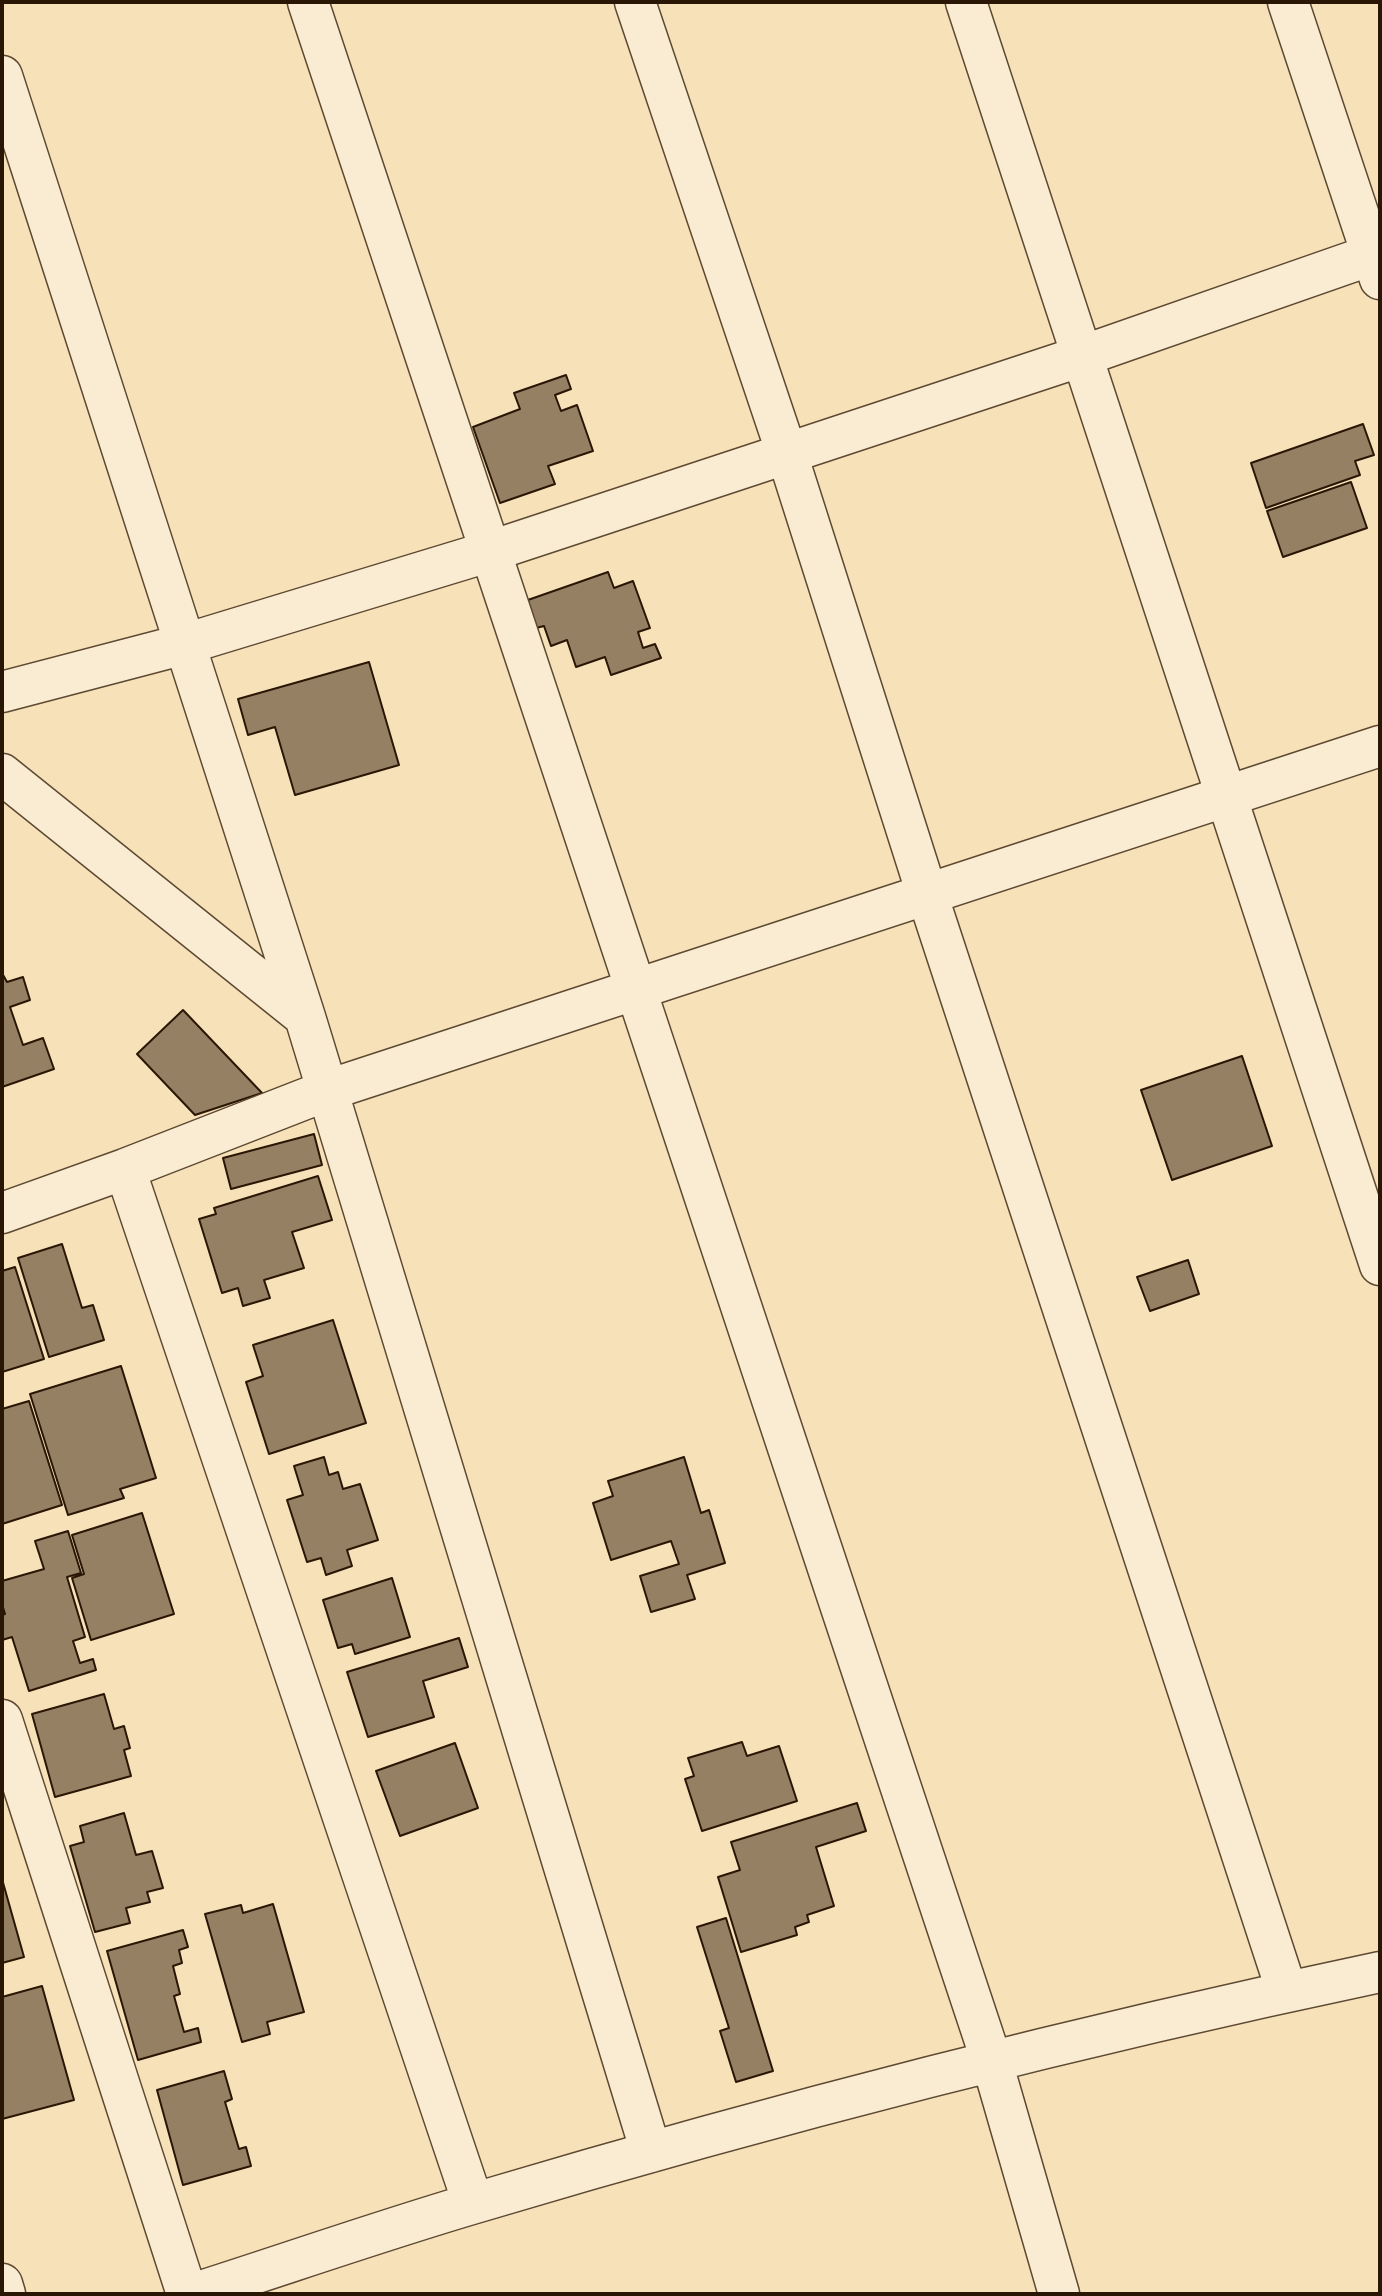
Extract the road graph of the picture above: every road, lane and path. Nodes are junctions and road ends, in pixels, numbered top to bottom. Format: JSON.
{"nodes":[{"id":1,"x":308,"y":2,"type":"edge"},
{"id":2,"x":635,"y":2,"type":"edge"},
{"id":3,"x":966,"y":2,"type":"edge"},
{"id":4,"x":1288,"y":2,"type":"edge"},
{"id":5,"x":2,"y":76,"type":"edge"},
{"id":6,"x":1377,"y":262,"type":"edge"},
{"id":7,"x":1082,"y":356,"type":"junction"},
{"id":8,"x":787,"y":454,"type":"junction"},
{"id":9,"x":491,"y":551,"type":"junction"},
{"id":10,"x":185,"y":644,"type":"junction"},
{"id":11,"x":2,"y":692,"type":"edge"},
{"id":12,"x":1380,"y":746,"type":"edge"},
{"id":13,"x":2,"y":774,"type":"edge"},
{"id":14,"x":1227,"y":797,"type":"junction"},
{"id":15,"x":927,"y":894,"type":"junction"},
{"id":16,"x":636,"y":990,"type":"junction"},
{"id":17,"x":305,"y":1017,"type":"junction"},
{"id":18,"x":328,"y":1090,"type":"junction"},
{"id":19,"x":125,"y":1169,"type":"junction"},
{"id":20,"x":2,"y":1213,"type":"edge"},
{"id":21,"x":1380,"y":1265,"type":"edge"},
{"id":22,"x":2,"y":1720,"type":"edge"},
{"id":23,"x":1380,"y":1972,"type":"edge"},
{"id":24,"x":1287,"y":1992,"type":"junction"},
{"id":25,"x":992,"y":2062,"type":"junction"},
{"id":26,"x":651,"y":2152,"type":"junction"},
{"id":27,"x":473,"y":2203,"type":"junction"},
{"id":28,"x":2,"y":2284,"type":"edge"},
{"id":29,"x":5,"y":2294,"type":"edge"},
{"id":30,"x":190,"y":2294,"type":"edge"},
{"id":31,"x":1059,"y":2294,"type":"edge"}],
"edges":[{"from":1,"to":9,"type":"street"},
{"from":2,"to":8,"type":"street"},
{"from":3,"to":7,"type":"street"},
{"from":4,"to":6,"type":"street"},
{"from":5,"to":10,"type":"street"},
{"from":6,"to":7,"type":"street"},
{"from":7,"to":8,"type":"street"},
{"from":7,"to":14,"type":"street"},
{"from":8,"to":9,"type":"street"},
{"from":8,"to":15,"type":"street"},
{"from":9,"to":10,"type":"street"},
{"from":9,"to":16,"type":"street"},
{"from":10,"to":11,"type":"street"},
{"from":10,"to":17,"type":"street"},
{"from":12,"to":14,"type":"street"},
{"from":13,"to":17,"type":"street"},
{"from":14,"to":15,"type":"street"},
{"from":14,"to":21,"type":"street"},
{"from":15,"to":16,"type":"street"},
{"from":15,"to":24,"type":"street"},
{"from":16,"to":18,"type":"street"},
{"from":16,"to":25,"type":"street"},
{"from":17,"to":18,"type":"street"},
{"from":18,"to":19,"type":"street"},
{"from":18,"to":26,"type":"street"},
{"from":19,"to":20,"type":"street"},
{"from":19,"to":27,"type":"street"},
{"from":22,"to":30,"type":"street"},
{"from":23,"to":24,"type":"street"},
{"from":24,"to":25,"type":"street"},
{"from":25,"to":26,"type":"street"},
{"from":25,"to":31,"type":"street"},
{"from":26,"to":27,"type":"street"},
{"from":27,"to":30,"type":"street"},
{"from":28,"to":29,"type":"street"}]}
